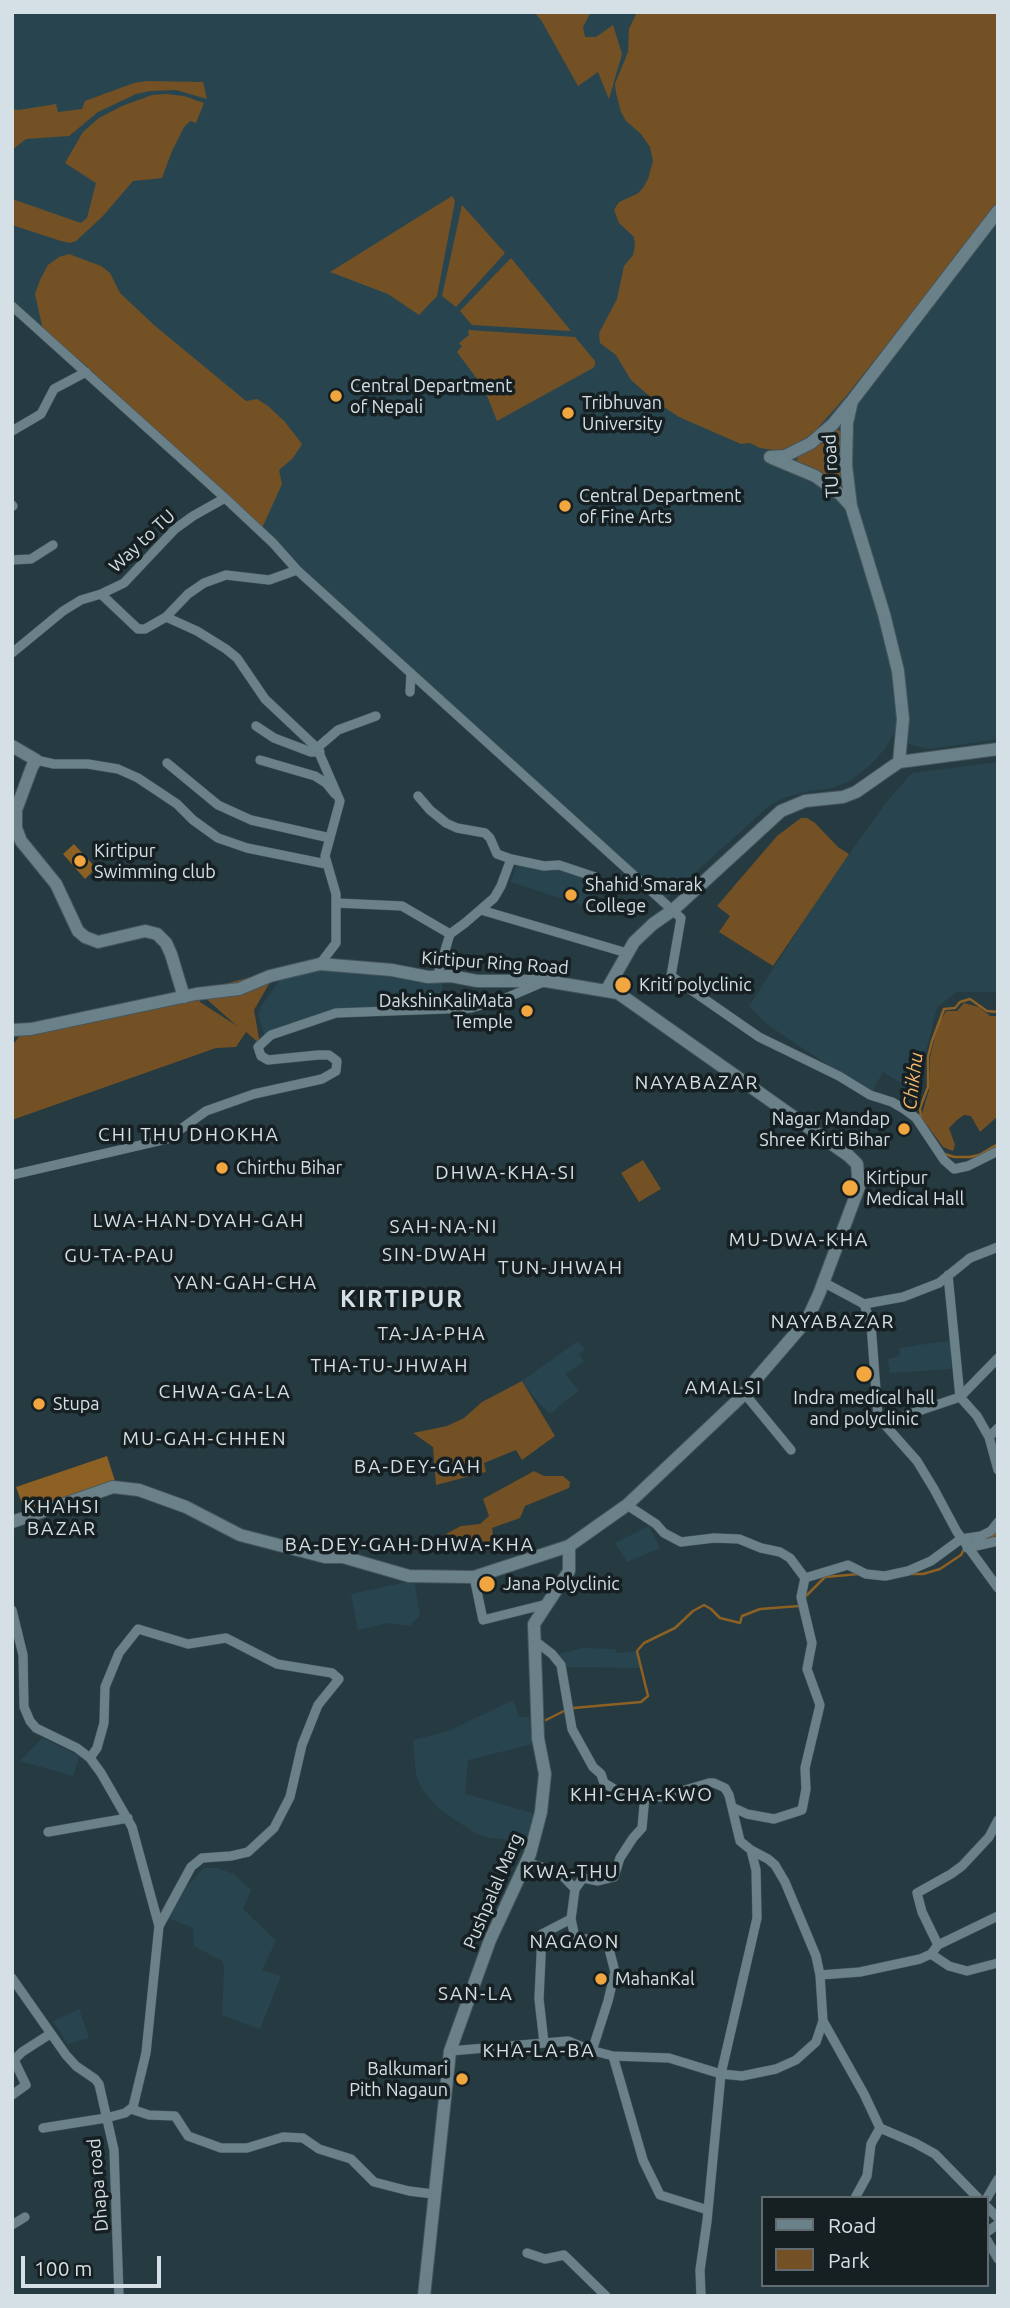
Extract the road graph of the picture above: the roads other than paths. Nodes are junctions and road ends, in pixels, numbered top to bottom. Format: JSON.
{"nodes":[{"id":1,"x":998,"y":211,"type":"edge"},
{"id":2,"x":12,"y":306,"type":"edge"},
{"id":3,"x":86,"y":372,"type":"junction"},
{"id":4,"x":852,"y":401,"type":"junction"},
{"id":5,"x":12,"y":431,"type":"edge"},
{"id":6,"x":225,"y":498,"type":"junction"},
{"id":7,"x":851,"y":506,"type":"junction"},
{"id":8,"x":53,"y":545,"type":"dead end"},
{"id":9,"x":12,"y":560,"type":"edge"},
{"id":10,"x":297,"y":570,"type":"junction"},
{"id":11,"x":101,"y":594,"type":"junction"},
{"id":12,"x":166,"y":617,"type":"junction"},
{"id":13,"x":12,"y":653,"type":"edge"},
{"id":14,"x":411,"y":673,"type":"junction"},
{"id":15,"x":410,"y":692,"type":"dead end"},
{"id":16,"x":376,"y":716,"type":"dead end"},
{"id":17,"x":256,"y":726,"type":"dead end"},
{"id":18,"x":12,"y":747,"type":"edge"},
{"id":19,"x":998,"y":749,"type":"edge"},
{"id":20,"x":318,"y":750,"type":"junction"},
{"id":21,"x":36,"y":760,"type":"junction"},
{"id":22,"x":260,"y":760,"type":"dead end"},
{"id":23,"x":899,"y":762,"type":"junction"},
{"id":24,"x":167,"y":763,"type":"dead end"},
{"id":25,"x":418,"y":796,"type":"dead end"},
{"id":26,"x":341,"y":801,"type":"junction"},
{"id":27,"x":330,"y":838,"type":"junction"},
{"id":28,"x":511,"y":859,"type":"junction"},
{"id":29,"x":326,"y":864,"type":"junction"},
{"id":30,"x":594,"y":877,"type":"dead end"},
{"id":31,"x":337,"y":903,"type":"junction"},
{"id":32,"x":481,"y":910,"type":"junction"},
{"id":33,"x":673,"y":910,"type":"junction"},
{"id":34,"x":450,"y":934,"type":"junction"},
{"id":35,"x":627,"y":953,"type":"junction"},
{"id":36,"x":320,"y":964,"type":"junction"},
{"id":37,"x":437,"y":977,"type":"junction"},
{"id":38,"x":546,"y":981,"type":"junction"},
{"id":39,"x":606,"y":991,"type":"junction"},
{"id":40,"x":184,"y":997,"type":"junction"},
{"id":41,"x":12,"y":1030,"type":"edge"},
{"id":42,"x":998,"y":1151,"type":"edge"},
{"id":43,"x":12,"y":1175,"type":"edge"},
{"id":44,"x":998,"y":1247,"type":"edge"},
{"id":45,"x":948,"y":1275,"type":"junction"},
{"id":46,"x":823,"y":1282,"type":"junction"},
{"id":47,"x":864,"y":1304,"type":"junction"},
{"id":48,"x":998,"y":1358,"type":"edge"},
{"id":49,"x":744,"y":1393,"type":"junction"},
{"id":50,"x":960,"y":1397,"type":"junction"},
{"id":51,"x":883,"y":1423,"type":"junction"},
{"id":52,"x":998,"y":1428,"type":"edge"},
{"id":53,"x":989,"y":1437,"type":"junction"},
{"id":54,"x":791,"y":1450,"type":"dead end"},
{"id":55,"x":998,"y":1471,"type":"edge"},
{"id":56,"x":627,"y":1505,"type":"junction"},
{"id":57,"x":12,"y":1522,"type":"edge"},
{"id":58,"x":998,"y":1522,"type":"edge"},
{"id":59,"x":998,"y":1541,"type":"edge"},
{"id":60,"x":964,"y":1543,"type":"junction"},
{"id":61,"x":569,"y":1546,"type":"junction"},
{"id":62,"x":474,"y":1577,"type":"junction"},
{"id":63,"x":805,"y":1578,"type":"junction"},
{"id":64,"x":998,"y":1588,"type":"edge"},
{"id":65,"x":547,"y":1604,"type":"junction"},
{"id":66,"x":12,"y":1609,"type":"edge"},
{"id":67,"x":535,"y":1644,"type":"junction"},
{"id":68,"x":90,"y":1758,"type":"junction"},
{"id":69,"x":645,"y":1795,"type":"junction"},
{"id":70,"x":732,"y":1807,"type":"junction"},
{"id":71,"x":128,"y":1818,"type":"junction"},
{"id":72,"x":998,"y":1820,"type":"edge"},
{"id":73,"x":48,"y":1832,"type":"dead end"},
{"id":74,"x":751,"y":1850,"type":"junction"},
{"id":75,"x":527,"y":1862,"type":"junction"},
{"id":76,"x":575,"y":1889,"type":"junction"},
{"id":77,"x":998,"y":1916,"type":"edge"},
{"id":78,"x":571,"y":1919,"type":"junction"},
{"id":79,"x":159,"y":1926,"type":"junction"},
{"id":80,"x":938,"y":1945,"type":"junction"},
{"id":81,"x":931,"y":1954,"type":"junction"},
{"id":82,"x":998,"y":1963,"type":"edge"},
{"id":83,"x":820,"y":1975,"type":"junction"},
{"id":84,"x":12,"y":1978,"type":"edge"},
{"id":85,"x":823,"y":2021,"type":"junction"},
{"id":86,"x":50,"y":2034,"type":"junction"},
{"id":87,"x":544,"y":2043,"type":"junction"},
{"id":88,"x":450,"y":2051,"type":"junction"},
{"id":89,"x":592,"y":2051,"type":"junction"},
{"id":90,"x":613,"y":2056,"type":"junction"},
{"id":91,"x":721,"y":2074,"type":"junction"},
{"id":92,"x":12,"y":2095,"type":"edge"},
{"id":93,"x":131,"y":2109,"type":"junction"},
{"id":94,"x":106,"y":2118,"type":"junction"},
{"id":95,"x":43,"y":2128,"type":"dead end"},
{"id":96,"x":880,"y":2128,"type":"junction"},
{"id":97,"x":998,"y":2179,"type":"edge"},
{"id":98,"x":433,"y":2194,"type":"junction"},
{"id":99,"x":856,"y":2196,"type":"edge"},
{"id":100,"x":976,"y":2196,"type":"edge"},
{"id":101,"x":988,"y":2196,"type":"edge"},
{"id":102,"x":708,"y":2210,"type":"junction"},
{"id":103,"x":25,"y":2217,"type":"dead end"},
{"id":104,"x":12,"y":2225,"type":"edge"},
{"id":105,"x":989,"y":2243,"type":"edge"},
{"id":106,"x":527,"y":2253,"type":"dead end"},
{"id":107,"x":998,"y":2259,"type":"edge"},
{"id":108,"x":119,"y":2292,"type":"edge"},
{"id":109,"x":108,"y":2296,"type":"edge"},
{"id":110,"x":424,"y":2296,"type":"edge"},
{"id":111,"x":606,"y":2296,"type":"edge"},
{"id":112,"x":701,"y":2296,"type":"edge"}],
"edges":[{"from":1,"to":4,"type":"street","name":"TU road"},
{"from":2,"to":3,"type":"street"},
{"from":3,"to":5,"type":"street"},
{"from":3,"to":6,"type":"street"},
{"from":4,"to":7,"type":"street","name":"TU road"},
{"from":4,"to":7,"type":"street"},
{"from":6,"to":10,"type":"street"},
{"from":6,"to":11,"type":"street","name":"Way to TU"},
{"from":7,"to":23,"type":"street","name":"TU road"},
{"from":8,"to":9,"type":"street"},
{"from":10,"to":12,"type":"street"},
{"from":10,"to":14,"type":"street"},
{"from":11,"to":12,"type":"street"},
{"from":11,"to":13,"type":"street","name":"Way to TU"},
{"from":12,"to":20,"type":"street"},
{"from":14,"to":15,"type":"street"},
{"from":14,"to":33,"type":"street"},
{"from":16,"to":20,"type":"street"},
{"from":17,"to":20,"type":"street"},
{"from":18,"to":21,"type":"street"},
{"from":19,"to":23,"type":"street"},
{"from":20,"to":26,"type":"street"},
{"from":21,"to":29,"type":"street"},
{"from":21,"to":40,"type":"street"},
{"from":22,"to":26,"type":"street"},
{"from":23,"to":33,"type":"street"},
{"from":24,"to":27,"type":"street"},
{"from":25,"to":28,"type":"street"},
{"from":26,"to":27,"type":"street"},
{"from":27,"to":29,"type":"street"},
{"from":28,"to":30,"type":"street"},
{"from":28,"to":32,"type":"street"},
{"from":29,"to":31,"type":"street"},
{"from":31,"to":34,"type":"street"},
{"from":31,"to":36,"type":"street"},
{"from":32,"to":34,"type":"street"},
{"from":32,"to":35,"type":"street"},
{"from":33,"to":35,"type":"street"},
{"from":33,"to":42,"type":"street"},
{"from":34,"to":37,"type":"street"},
{"from":35,"to":39,"type":"street"},
{"from":36,"to":37,"type":"street","name":"Kirtipur Ring Road"},
{"from":36,"to":40,"type":"street","name":"Kirtipur Ring Road"},
{"from":37,"to":38,"type":"street","name":"Kirtipur Ring Road"},
{"from":38,"to":39,"type":"street","name":"Kirtipur Ring Road"},
{"from":38,"to":43,"type":"street"},
{"from":39,"to":46,"type":"street","name":"Kirtipur Ring Road"},
{"from":40,"to":41,"type":"street","name":"Kirtipur Ring Road"},
{"from":44,"to":45,"type":"street"},
{"from":45,"to":47,"type":"street"},
{"from":45,"to":50,"type":"street"},
{"from":46,"to":47,"type":"street"},
{"from":46,"to":49,"type":"street","name":"Kirtipur Ring Road"},
{"from":47,"to":51,"type":"street"},
{"from":48,"to":50,"type":"street"},
{"from":49,"to":54,"type":"street"},
{"from":49,"to":56,"type":"street","name":"Kirtipur Ring Road"},
{"from":50,"to":51,"type":"street"},
{"from":50,"to":53,"type":"street"},
{"from":51,"to":60,"type":"street"},
{"from":52,"to":53,"type":"street"},
{"from":53,"to":55,"type":"street"},
{"from":56,"to":61,"type":"street","name":"Kirtipur Ring Road"},
{"from":56,"to":63,"type":"street"},
{"from":57,"to":62,"type":"street","name":"Kirtipur Ring Road"},
{"from":58,"to":60,"type":"street"},
{"from":59,"to":60,"type":"street"},
{"from":60,"to":63,"type":"street"},
{"from":60,"to":64,"type":"street"},
{"from":61,"to":62,"type":"street","name":"Kirtipur Ring Road"},
{"from":61,"to":65,"type":"street","name":"Pushpalal Marg"},
{"from":62,"to":65,"type":"street"},
{"from":63,"to":70,"type":"street"},
{"from":65,"to":67,"type":"street","name":"Pushpalal Marg"},
{"from":66,"to":68,"type":"street"},
{"from":67,"to":69,"type":"street"},
{"from":67,"to":75,"type":"street","name":"Pushpalal Marg"},
{"from":68,"to":71,"type":"street"},
{"from":68,"to":79,"type":"street"},
{"from":69,"to":70,"type":"street"},
{"from":69,"to":76,"type":"street"},
{"from":70,"to":74,"type":"street"},
{"from":71,"to":73,"type":"street"},
{"from":71,"to":79,"type":"street"},
{"from":72,"to":80,"type":"street"},
{"from":74,"to":83,"type":"street"},
{"from":74,"to":91,"type":"street"},
{"from":75,"to":76,"type":"street"},
{"from":75,"to":88,"type":"street","name":"Pushpalal Marg"},
{"from":76,"to":78,"type":"street"},
{"from":77,"to":80,"type":"street"},
{"from":78,"to":87,"type":"street"},
{"from":78,"to":89,"type":"street"},
{"from":79,"to":93,"type":"street"},
{"from":80,"to":81,"type":"street"},
{"from":81,"to":82,"type":"street"},
{"from":81,"to":83,"type":"street"},
{"from":83,"to":85,"type":"street"},
{"from":84,"to":86,"type":"street","name":"Dhapa road"},
{"from":85,"to":91,"type":"street"},
{"from":85,"to":96,"type":"street"},
{"from":86,"to":92,"type":"street"},
{"from":86,"to":94,"type":"street","name":"Dhapa road"},
{"from":87,"to":88,"type":"street"},
{"from":87,"to":89,"type":"street"},
{"from":88,"to":98,"type":"street","name":"Pushpalal Marg"},
{"from":89,"to":90,"type":"street"},
{"from":90,"to":91,"type":"street"},
{"from":90,"to":102,"type":"street"},
{"from":91,"to":102,"type":"street"},
{"from":93,"to":94,"type":"street"},
{"from":93,"to":98,"type":"street"},
{"from":94,"to":95,"type":"street"},
{"from":94,"to":108,"type":"street","name":"Dhapa road"},
{"from":96,"to":99,"type":"street"},
{"from":96,"to":100,"type":"street"},
{"from":97,"to":101,"type":"street"},
{"from":98,"to":110,"type":"street","name":"Pushpalal Marg"},
{"from":102,"to":112,"type":"street"},
{"from":103,"to":104,"type":"street"},
{"from":105,"to":107,"type":"street"},
{"from":106,"to":111,"type":"street"},
{"from":108,"to":109,"type":"street"}]}
